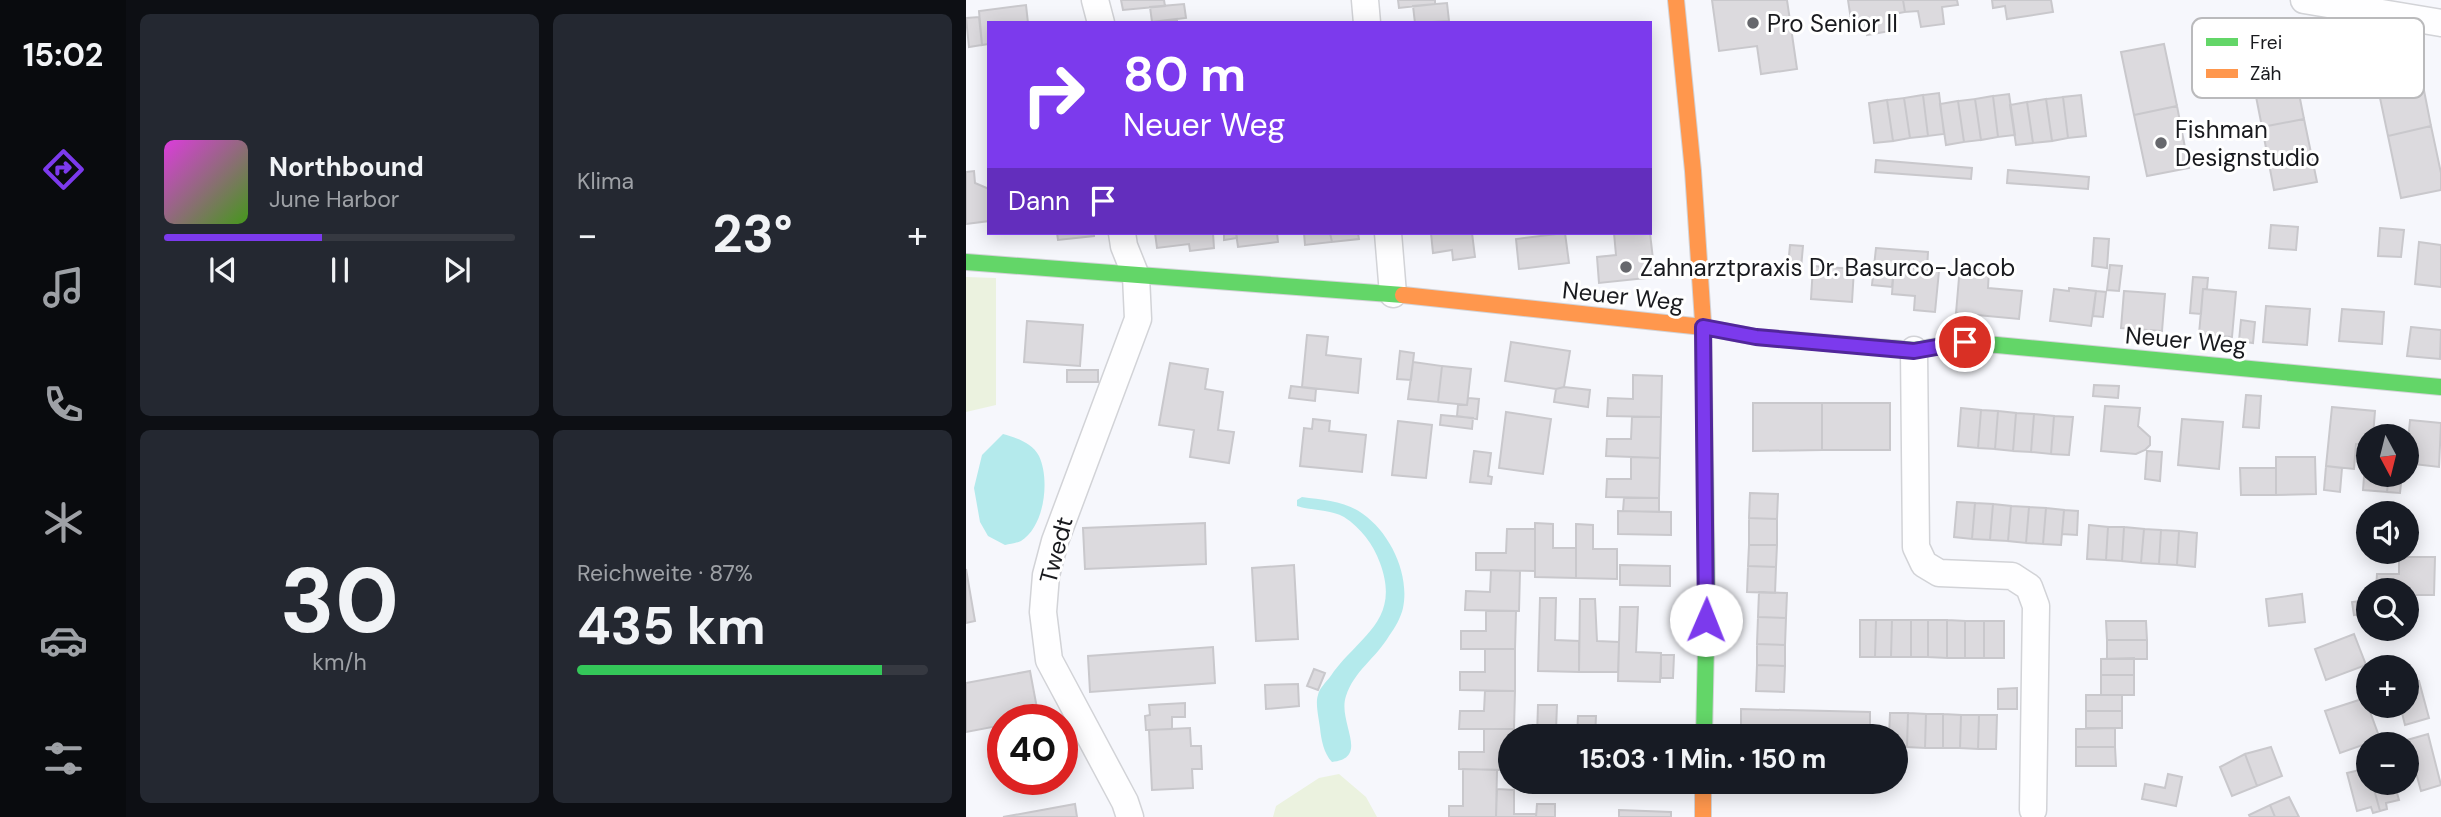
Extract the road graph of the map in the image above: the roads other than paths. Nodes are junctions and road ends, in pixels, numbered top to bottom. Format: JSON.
{"nodes":[{"id":1,"x":1095,"y":0,"type":"edge"},
{"id":2,"x":1365,"y":0,"type":"edge"},
{"id":3,"x":1676,"y":0,"type":"edge"},
{"id":4,"x":2304,"y":0,"type":"edge"},
{"id":5,"x":2411,"y":18,"type":"edge"},
{"id":6,"x":1100,"y":21,"type":"edge"},
{"id":7,"x":1367,"y":21,"type":"edge"},
{"id":8,"x":1122,"y":235,"type":"edge"},
{"id":9,"x":1388,"y":235,"type":"edge"},
{"id":10,"x":966,"y":262,"type":"edge"},
{"id":11,"x":1136,"y":276,"type":"junction"},
{"id":12,"x":1393,"y":294,"type":"junction"},
{"id":13,"x":1703,"y":327,"type":"junction"},
{"id":14,"x":1914,"y":351,"type":"junction"},
{"id":15,"x":2441,"y":387,"type":"edge"},
{"id":16,"x":1704,"y":724,"type":"edge"},
{"id":17,"x":1703,"y":794,"type":"edge"},
{"id":18,"x":2032,"y":810,"type":"dead end"},
{"id":19,"x":1130,"y":817,"type":"edge"},
{"id":20,"x":1703,"y":817,"type":"edge"}],
"edges":[{"from":1,"to":6,"type":"street"},
{"from":2,"to":7,"type":"street"},
{"from":3,"to":13,"type":"street"},
{"from":4,"to":5,"type":"street"},
{"from":8,"to":11,"type":"street","name":"Twedt"},
{"from":9,"to":12,"type":"street"},
{"from":10,"to":11,"type":"street","name":"Neuer Weg"},
{"from":11,"to":12,"type":"street","name":"Neuer Weg"},
{"from":11,"to":19,"type":"street","name":"Twedt"},
{"from":12,"to":13,"type":"street","name":"Neuer Weg"},
{"from":13,"to":14,"type":"street","name":"Neuer Weg"},
{"from":13,"to":16,"type":"street"},
{"from":14,"to":15,"type":"street","name":"Neuer Weg"},
{"from":14,"to":18,"type":"street"},
{"from":17,"to":20,"type":"street"}]}
